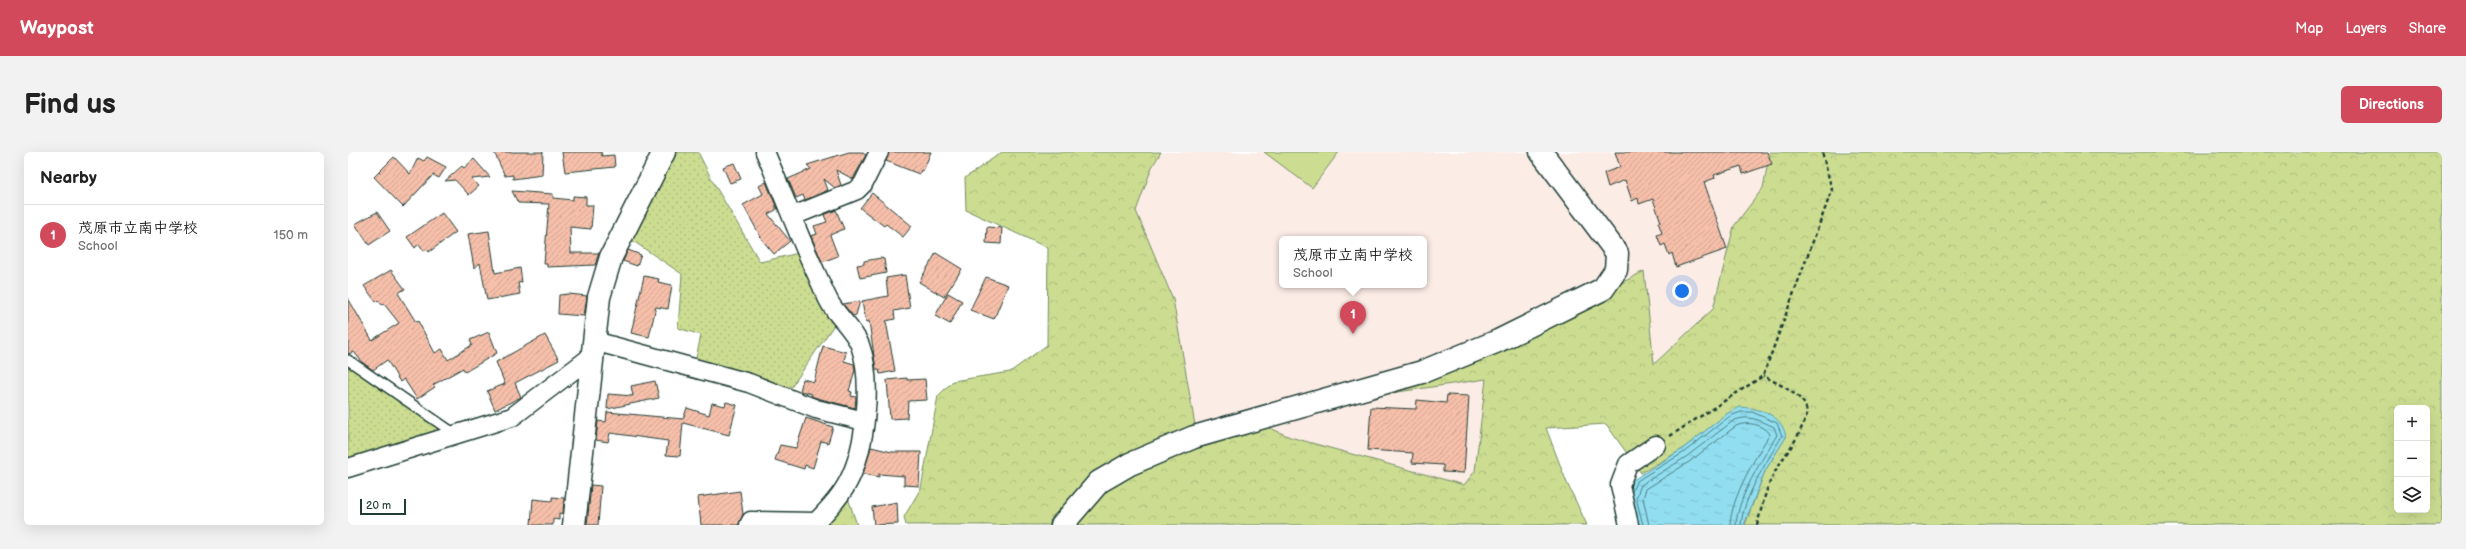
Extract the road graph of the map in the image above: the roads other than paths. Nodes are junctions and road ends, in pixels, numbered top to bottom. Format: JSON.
{"nodes":[{"id":1,"x":664,"y":152,"type":"edge"},
{"id":2,"x":765,"y":152,"type":"edge"},
{"id":3,"x":879,"y":152,"type":"edge"},
{"id":4,"x":1541,"y":152,"type":"edge"},
{"id":5,"x":793,"y":216,"type":"junction"},
{"id":6,"x":593,"y":348,"type":"junction"},
{"id":7,"x":348,"y":360,"type":"edge"},
{"id":8,"x":864,"y":421,"type":"junction"},
{"id":9,"x":456,"y":435,"type":"junction"},
{"id":10,"x":1656,"y":445,"type":"road end"},
{"id":11,"x":348,"y":468,"type":"edge"},
{"id":12,"x":574,"y":525,"type":"edge"},
{"id":13,"x":749,"y":525,"type":"edge"},
{"id":14,"x":1062,"y":525,"type":"edge"},
{"id":15,"x":1629,"y":525,"type":"edge"}],
"edges":[{"from":1,"to":6,"type":"street"},
{"from":2,"to":5,"type":"street"},
{"from":3,"to":5,"type":"street"},
{"from":4,"to":14,"type":"street"},
{"from":5,"to":8,"type":"street"},
{"from":6,"to":8,"type":"street"},
{"from":6,"to":9,"type":"street"},
{"from":6,"to":12,"type":"street"},
{"from":7,"to":9,"type":"lane"},
{"from":8,"to":13,"type":"street"},
{"from":9,"to":11,"type":"street"},
{"from":10,"to":15,"type":"street"}]}
